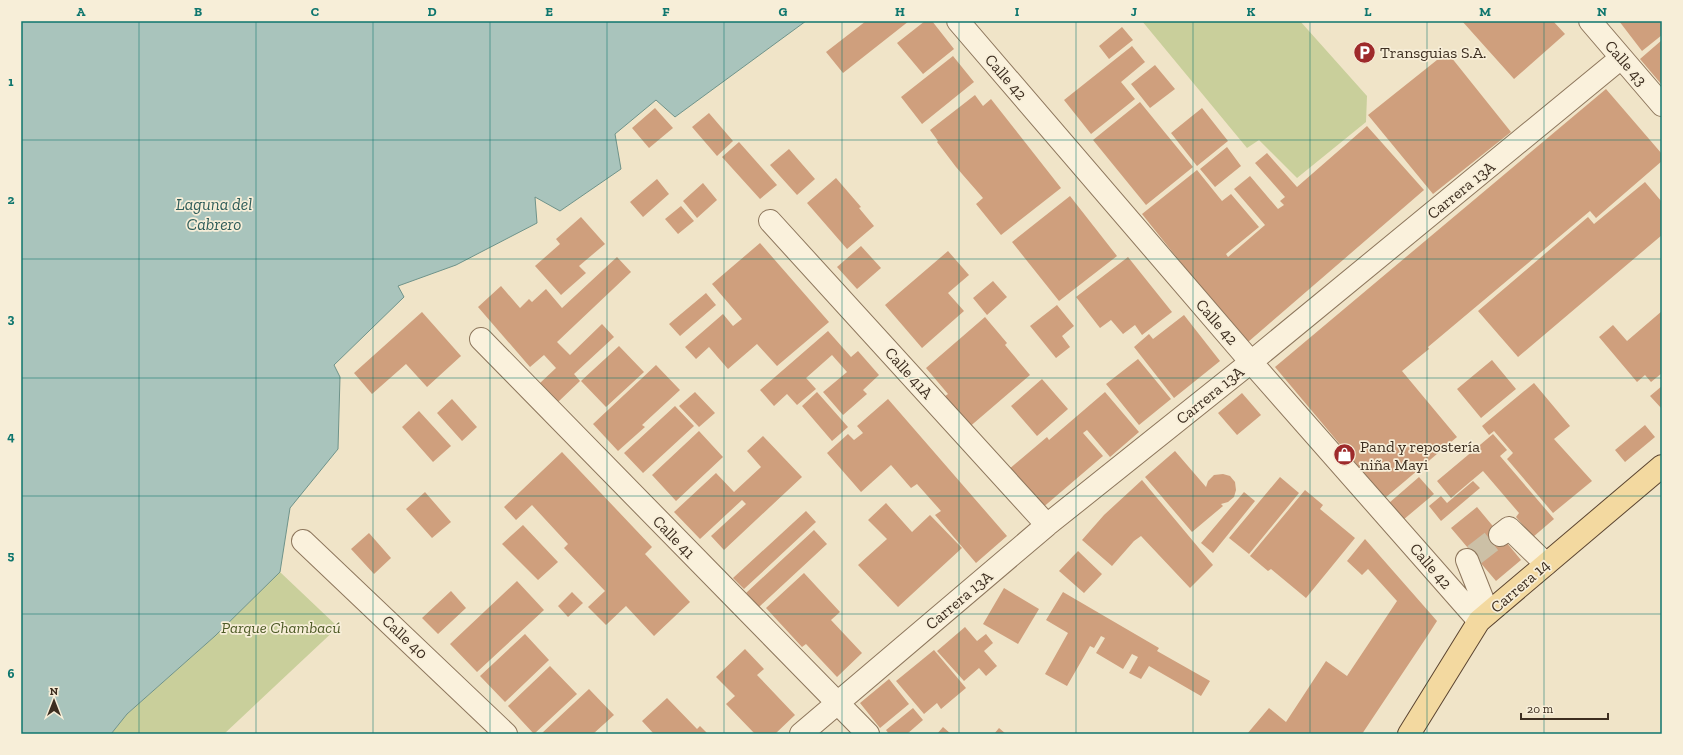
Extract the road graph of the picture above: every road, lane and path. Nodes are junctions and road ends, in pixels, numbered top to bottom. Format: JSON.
{"nodes":[{"id":1,"x":958,"y":21,"type":"edge"},
{"id":2,"x":1590,"y":21,"type":"edge"},
{"id":3,"x":1621,"y":58,"type":"junction"},
{"id":4,"x":1662,"y":105,"type":"edge"},
{"id":5,"x":770,"y":221,"type":"dead end"},
{"id":6,"x":481,"y":339,"type":"dead end"},
{"id":7,"x":1251,"y":362,"type":"junction"},
{"id":8,"x":1662,"y":466,"type":"edge"},
{"id":9,"x":1048,"y":524,"type":"junction"},
{"id":10,"x":1500,"y":535,"type":"tunnel mouth"},
{"id":11,"x":303,"y":541,"type":"dead end"},
{"id":12,"x":1546,"y":564,"type":"junction"},
{"id":13,"x":1442,"y":579,"type":"junction"},
{"id":14,"x":1484,"y":617,"type":"junction"},
{"id":15,"x":838,"y":703,"type":"junction"},
{"id":16,"x":506,"y":734,"type":"edge"},
{"id":17,"x":801,"y":734,"type":"edge"},
{"id":18,"x":868,"y":734,"type":"edge"},
{"id":19,"x":1409,"y":734,"type":"edge"}],
"edges":[{"from":1,"to":7,"type":"street","name":"Calle 42"},
{"from":2,"to":3,"type":"street","name":"Calle 43"},
{"from":3,"to":4,"type":"street","name":"Calle 43"},
{"from":3,"to":7,"type":"street","name":"Carrera 13A"},
{"from":5,"to":9,"type":"street","name":"Calle 41A"},
{"from":6,"to":15,"type":"street","name":"Calle 41"},
{"from":7,"to":9,"type":"street","name":"Carrera 13A"},
{"from":7,"to":13,"type":"street","name":"Calle 42"},
{"from":8,"to":12,"type":"main road","name":"Carrera 14"},
{"from":9,"to":15,"type":"street","name":"Carrera 13A"},
{"from":10,"to":12,"type":"street"},
{"from":11,"to":16,"type":"street","name":"Calle 40"},
{"from":12,"to":14,"type":"main road","name":"Carrera 14"},
{"from":13,"to":14,"type":"street","name":"Calle 42"},
{"from":13,"to":14,"type":"street"},
{"from":14,"to":19,"type":"main road","name":"Carrera 14"},
{"from":15,"to":17,"type":"street","name":"Carrera 13A"},
{"from":15,"to":18,"type":"street","name":"Calle 41"}]}
